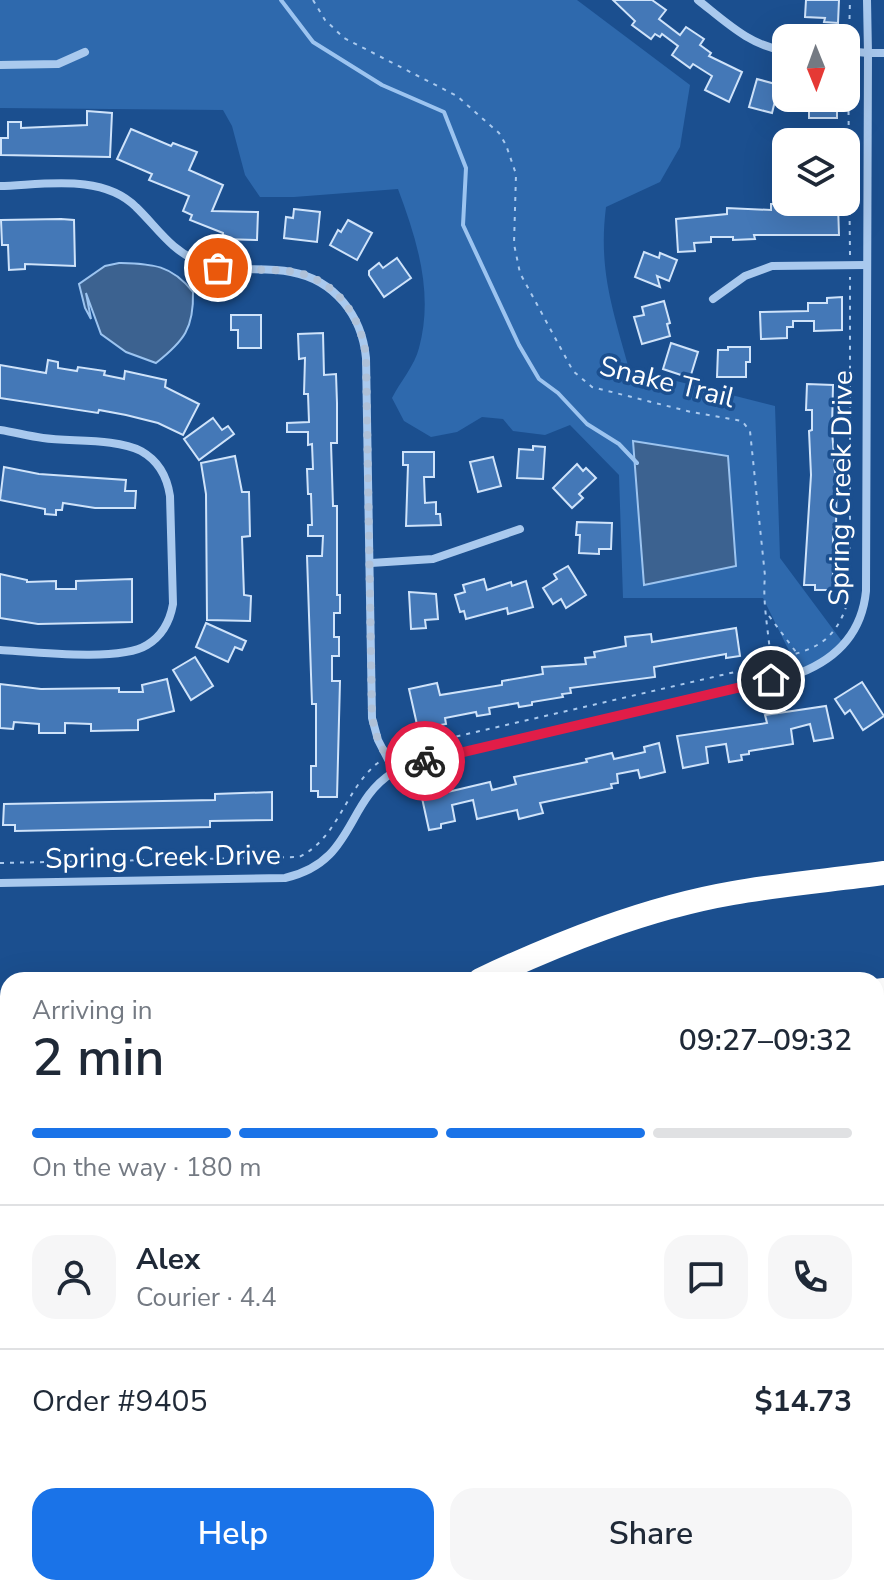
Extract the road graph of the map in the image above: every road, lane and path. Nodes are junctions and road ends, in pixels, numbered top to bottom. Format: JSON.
{"nodes":[{"id":1,"x":313,"y":0,"type":"edge"},
{"id":2,"x":698,"y":0,"type":"edge"},
{"id":3,"x":850,"y":0,"type":"edge"},
{"id":4,"x":867,"y":0,"type":"edge"},
{"id":5,"x":849,"y":24,"type":"edge"},
{"id":6,"x":772,"y":48,"type":"edge"},
{"id":7,"x":85,"y":52,"type":"dead end"},
{"id":8,"x":860,"y":52,"type":"edge"},
{"id":9,"x":868,"y":53,"type":"junction"},
{"id":10,"x":884,"y":53,"type":"edge"},
{"id":11,"x":0,"y":65,"type":"edge"},
{"id":12,"x":848,"y":112,"type":"edge"},
{"id":13,"x":0,"y":186,"type":"edge"},
{"id":14,"x":850,"y":265,"type":"junction"},
{"id":15,"x":866,"y":265,"type":"junction"},
{"id":16,"x":713,"y":299,"type":"dead end"},
{"id":17,"x":0,"y":430,"type":"edge"},
{"id":18,"x":520,"y":529,"type":"dead end"},
{"id":19,"x":371,"y":563,"type":"junction"},
{"id":20,"x":766,"y":611,"type":"junction"},
{"id":21,"x":0,"y":650,"type":"edge"},
{"id":22,"x":797,"y":653,"type":"junction"},
{"id":23,"x":771,"y":660,"type":"junction"},
{"id":24,"x":771,"y":680,"type":"junction"},
{"id":25,"x":386,"y":756,"type":"junction"},
{"id":26,"x":394,"y":771,"type":"junction"},
{"id":27,"x":0,"y":863,"type":"edge"},
{"id":28,"x":884,"y":873,"type":"edge"},
{"id":29,"x":884,"y":881,"type":"edge"},
{"id":30,"x":0,"y":883,"type":"edge"},
{"id":31,"x":792,"y":885,"type":"junction"},
{"id":32,"x":498,"y":972,"type":"edge"}],
"edges":[{"from":1,"to":20,"type":"path","name":"Snake Trail"},
{"from":2,"to":6,"type":"street"},
{"from":3,"to":5,"type":"path"},
{"from":4,"to":9,"type":"street","name":"Spring Creek Drive"},
{"from":7,"to":11,"type":"street"},
{"from":8,"to":9,"type":"street"},
{"from":9,"to":10,"type":"street"},
{"from":9,"to":15,"type":"street","name":"Spring Creek Drive"},
{"from":12,"to":14,"type":"path"},
{"from":13,"to":19,"type":"street"},
{"from":14,"to":15,"type":"street"},
{"from":14,"to":16,"type":"street"},
{"from":14,"to":22,"type":"path"},
{"from":15,"to":24,"type":"street","name":"Spring Creek Drive"},
{"from":17,"to":21,"type":"street"},
{"from":18,"to":19,"type":"street"},
{"from":19,"to":25,"type":"street"},
{"from":20,"to":22,"type":"path"},
{"from":20,"to":23,"type":"path","name":"Snake Trail"},
{"from":22,"to":23,"type":"path"},
{"from":23,"to":24,"type":"path","name":"Snake Trail"},
{"from":23,"to":25,"type":"path"},
{"from":24,"to":26,"type":"street","name":"Spring Creek Drive"},
{"from":25,"to":26,"type":"street"},
{"from":25,"to":27,"type":"path"},
{"from":26,"to":30,"type":"street","name":"Spring Creek Drive"},
{"from":28,"to":31,"type":"highway"},
{"from":29,"to":31,"type":"highway"},
{"from":31,"to":32,"type":"highway"}]}
